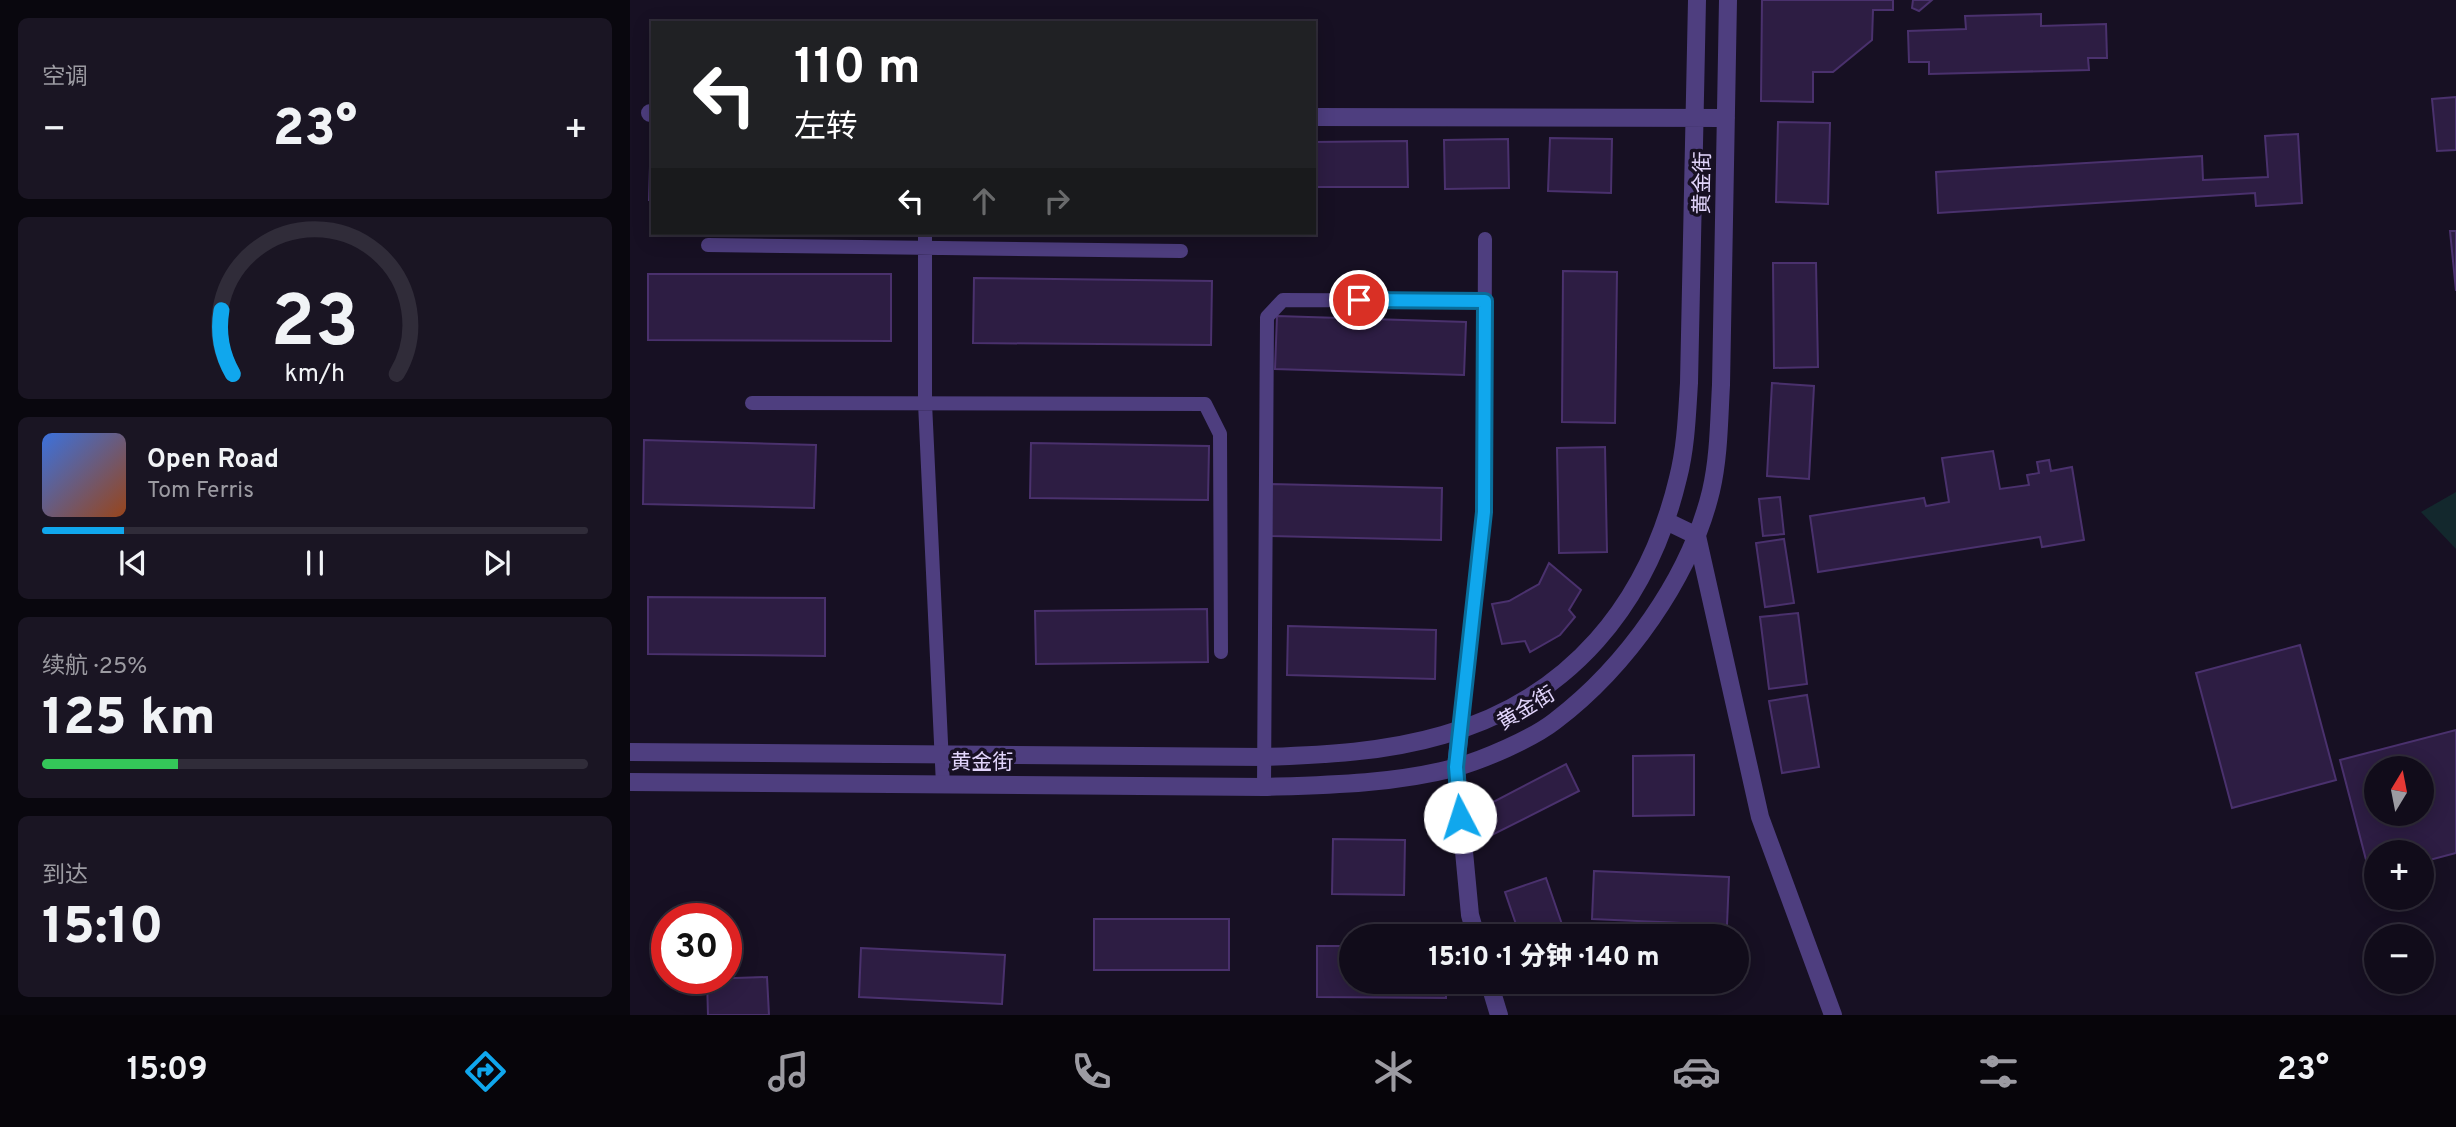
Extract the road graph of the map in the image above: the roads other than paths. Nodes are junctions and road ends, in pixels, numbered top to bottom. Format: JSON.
{"nodes":[{"id":1,"x":1697,"y":0,"type":"edge"},
{"id":2,"x":1728,"y":0,"type":"edge"},
{"id":3,"x":1316,"y":117,"type":"edge"},
{"id":4,"x":1694,"y":118,"type":"junction"},
{"id":5,"x":1726,"y":118,"type":"junction"},
{"id":6,"x":1485,"y":239,"type":"dead end"},
{"id":7,"x":925,"y":240,"type":"edge"},
{"id":8,"x":708,"y":245,"type":"dead end"},
{"id":9,"x":1181,"y":251,"type":"dead end"},
{"id":10,"x":1485,"y":301,"type":"junction"},
{"id":11,"x":752,"y":403,"type":"dead end"},
{"id":12,"x":925,"y":403,"type":"junction"},
{"id":13,"x":1666,"y":521,"type":"junction"},
{"id":14,"x":1697,"y":536,"type":"junction"},
{"id":15,"x":1221,"y":652,"type":"dead end"},
{"id":16,"x":1461,"y":729,"type":"junction"},
{"id":17,"x":630,"y":752,"type":"edge"},
{"id":18,"x":942,"y":755,"type":"junction"},
{"id":19,"x":1264,"y":757,"type":"junction"},
{"id":20,"x":1456,"y":767,"type":"junction"},
{"id":21,"x":630,"y":782,"type":"edge"},
{"id":22,"x":943,"y":785,"type":"junction"},
{"id":23,"x":1264,"y":787,"type":"junction"},
{"id":24,"x":1473,"y":924,"type":"edge"},
{"id":25,"x":1493,"y":994,"type":"edge"},
{"id":26,"x":1499,"y":1015,"type":"edge"},
{"id":27,"x":1833,"y":1015,"type":"edge"}],
"edges":[{"from":1,"to":4,"type":"street","name":"黄金街"},
{"from":2,"to":5,"type":"street","name":"黄金街"},
{"from":3,"to":4,"type":"street"},
{"from":4,"to":5,"type":"street"},
{"from":4,"to":13,"type":"street","name":"黄金街"},
{"from":5,"to":14,"type":"street","name":"黄金街"},
{"from":6,"to":10,"type":"lane"},
{"from":7,"to":8,"type":"lane"},
{"from":7,"to":9,"type":"lane"},
{"from":7,"to":12,"type":"lane"},
{"from":10,"to":16,"type":"lane"},
{"from":10,"to":19,"type":"lane"},
{"from":11,"to":12,"type":"lane"},
{"from":12,"to":15,"type":"lane"},
{"from":12,"to":18,"type":"lane"},
{"from":13,"to":14,"type":"street"},
{"from":13,"to":16,"type":"street","name":"黄金街"},
{"from":14,"to":20,"type":"street","name":"黄金街"},
{"from":14,"to":27,"type":"street"},
{"from":16,"to":19,"type":"street","name":"黄金街"},
{"from":16,"to":20,"type":"street"},
{"from":17,"to":18,"type":"street","name":"黄金街"},
{"from":18,"to":19,"type":"street","name":"黄金街"},
{"from":18,"to":22,"type":"lane"},
{"from":19,"to":23,"type":"lane"},
{"from":20,"to":23,"type":"street","name":"黄金街"},
{"from":20,"to":24,"type":"street"},
{"from":21,"to":22,"type":"street","name":"黄金街"},
{"from":22,"to":23,"type":"street","name":"黄金街"},
{"from":25,"to":26,"type":"street"}]}
